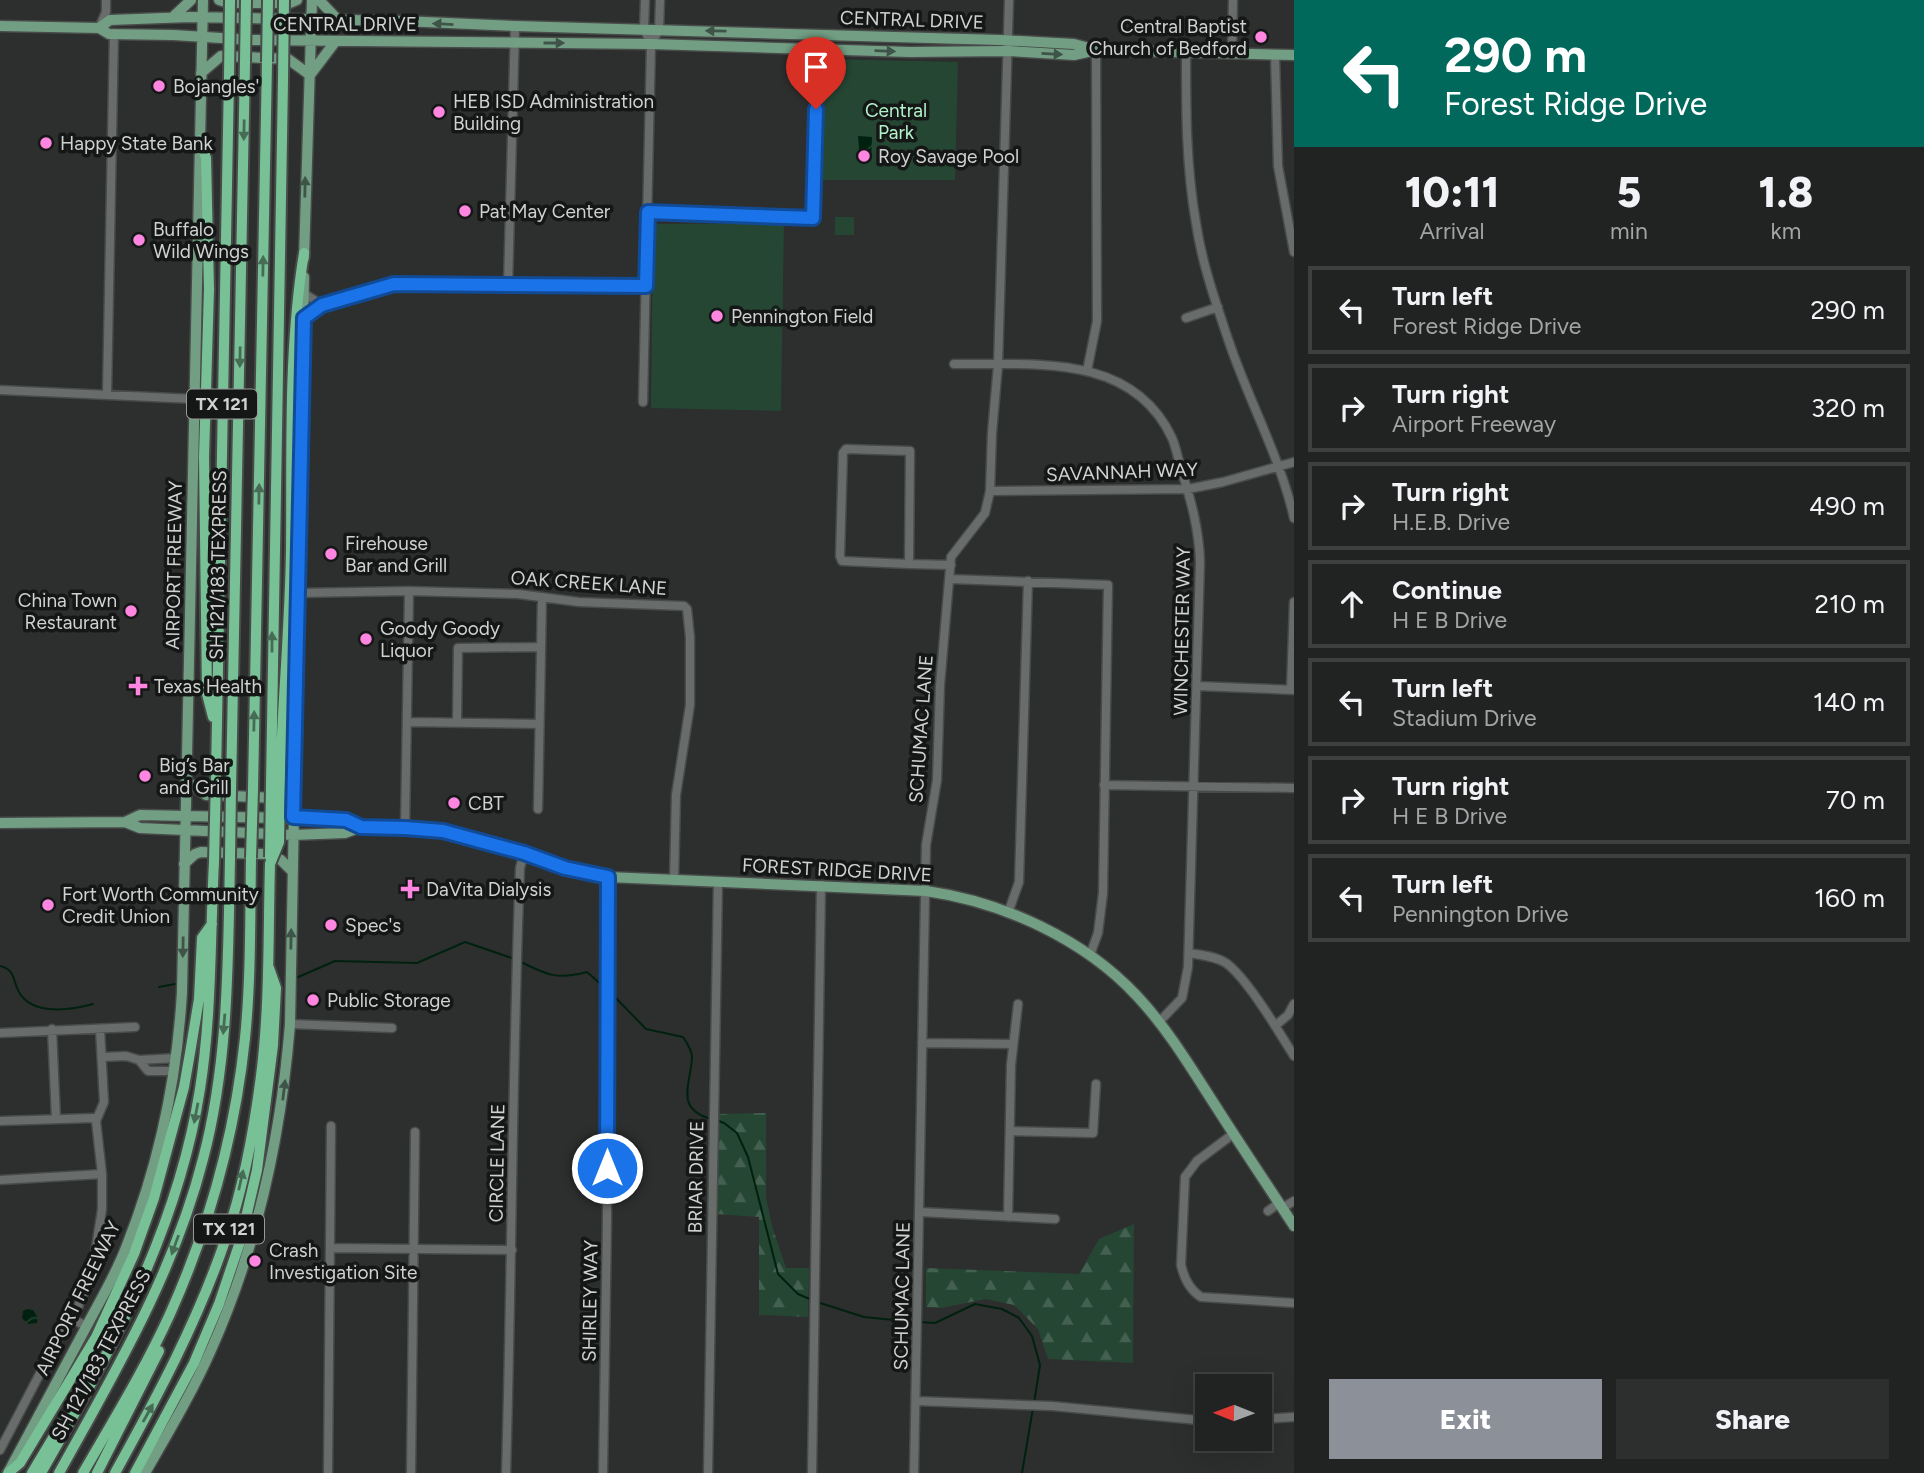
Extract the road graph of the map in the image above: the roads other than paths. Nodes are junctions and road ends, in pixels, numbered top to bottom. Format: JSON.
{"nodes":[{"id":1,"x":106,"y":0,"type":"edge"},
{"id":2,"x":191,"y":0,"type":"edge"},
{"id":3,"x":203,"y":0,"type":"edge"},
{"id":4,"x":219,"y":0,"type":"edge"},
{"id":5,"x":230,"y":0,"type":"edge"},
{"id":6,"x":247,"y":0,"type":"edge"},
{"id":7,"x":268,"y":0,"type":"edge"},
{"id":8,"x":284,"y":0,"type":"edge"},
{"id":9,"x":297,"y":0,"type":"edge"},
{"id":10,"x":312,"y":0,"type":"edge"},
{"id":11,"x":319,"y":0,"type":"edge"},
{"id":12,"x":645,"y":0,"type":"edge"},
{"id":13,"x":660,"y":0,"type":"edge"},
{"id":14,"x":1009,"y":0,"type":"edge"},
{"id":15,"x":1233,"y":0,"type":"edge"},
{"id":16,"x":173,"y":17,"type":"junction"},
{"id":17,"x":202,"y":17,"type":"junction"},
{"id":18,"x":139,"y":18,"type":"junction"},
{"id":19,"x":312,"y":19,"type":"junction"},
{"id":20,"x":338,"y":20,"type":"junction"},
{"id":21,"x":480,"y":25,"type":"junction"},
{"id":22,"x":0,"y":26,"type":"edge"},
{"id":23,"x":515,"y":26,"type":"junction"},
{"id":24,"x":99,"y":27,"type":"junction"},
{"id":25,"x":644,"y":29,"type":"junction"},
{"id":26,"x":659,"y":30,"type":"junction"},
{"id":27,"x":114,"y":33,"type":"junction"},
{"id":28,"x":782,"y":33,"type":"junction"},
{"id":29,"x":817,"y":34,"type":"junction"},
{"id":30,"x":202,"y":37,"type":"junction"},
{"id":31,"x":311,"y":41,"type":"junction"},
{"id":32,"x":335,"y":42,"type":"junction"},
{"id":33,"x":480,"y":43,"type":"junction"},
{"id":34,"x":515,"y":43,"type":"junction"},
{"id":35,"x":651,"y":44,"type":"junction"},
{"id":36,"x":1008,"y":46,"type":"junction"},
{"id":37,"x":782,"y":49,"type":"junction"},
{"id":38,"x":817,"y":50,"type":"junction"},
{"id":39,"x":1097,"y":50,"type":"junction"},
{"id":40,"x":1186,"y":52,"type":"junction"},
{"id":41,"x":1232,"y":53,"type":"junction"},
{"id":42,"x":1275,"y":54,"type":"junction"},
{"id":43,"x":1294,"y":55,"type":"edge"},
{"id":44,"x":201,"y":73,"type":"junction"},
{"id":45,"x":310,"y":75,"type":"junction"},
{"id":46,"x":200,"y":140,"type":"junction"},
{"id":47,"x":648,"y":212,"type":"junction"},
{"id":48,"x":1294,"y":252,"type":"edge"},
{"id":49,"x":303,"y":253,"type":"junction"},
{"id":50,"x":508,"y":285,"type":"junction"},
{"id":51,"x":646,"y":286,"type":"junction"},
{"id":52,"x":305,"y":294,"type":"junction"},
{"id":53,"x":322,"y":305,"type":"junction"},
{"id":54,"x":1217,"y":307,"type":"junction"},
{"id":55,"x":304,"y":318,"type":"junction"},
{"id":56,"x":1185,"y":318,"type":"dead end"},
{"id":57,"x":954,"y":364,"type":"dead end"},
{"id":58,"x":998,"y":365,"type":"junction"},
{"id":59,"x":1087,"y":371,"type":"junction"},
{"id":60,"x":0,"y":390,"type":"edge"},
{"id":61,"x":107,"y":394,"type":"junction"},
{"id":62,"x":195,"y":399,"type":"junction"},
{"id":63,"x":643,"y":402,"type":"dead end"},
{"id":64,"x":1294,"y":462,"type":"edge"},
{"id":65,"x":1279,"y":467,"type":"junction"},
{"id":66,"x":1188,"y":489,"type":"junction"},
{"id":67,"x":990,"y":491,"type":"junction"},
{"id":68,"x":1294,"y":518,"type":"edge"},
{"id":69,"x":909,"y":564,"type":"junction"},
{"id":70,"x":951,"y":565,"type":"junction"},
{"id":71,"x":950,"y":579,"type":"junction"},
{"id":72,"x":1028,"y":581,"type":"junction"},
{"id":73,"x":409,"y":591,"type":"junction"},
{"id":74,"x":299,"y":593,"type":"junction"},
{"id":75,"x":542,"y":597,"type":"junction"},
{"id":76,"x":1294,"y":602,"type":"edge"},
{"id":77,"x":541,"y":647,"type":"junction"},
{"id":78,"x":1197,"y":687,"type":"junction"},
{"id":79,"x":1292,"y":690,"type":"edge"},
{"id":80,"x":407,"y":722,"type":"junction"},
{"id":81,"x":457,"y":722,"type":"junction"},
{"id":82,"x":539,"y":724,"type":"junction"},
{"id":83,"x":217,"y":730,"type":"junction"},
{"id":84,"x":186,"y":781,"type":"junction"},
{"id":85,"x":276,"y":784,"type":"junction"},
{"id":86,"x":1104,"y":785,"type":"junction"},
{"id":87,"x":1194,"y":786,"type":"junction"},
{"id":88,"x":1294,"y":788,"type":"edge"},
{"id":89,"x":294,"y":789,"type":"junction"},
{"id":90,"x":538,"y":809,"type":"dead end"},
{"id":91,"x":185,"y":814,"type":"junction"},
{"id":92,"x":293,"y":817,"type":"junction"},
{"id":93,"x":0,"y":822,"type":"edge"},
{"id":94,"x":125,"y":822,"type":"junction"},
{"id":95,"x":361,"y":827,"type":"junction"},
{"id":96,"x":405,"y":828,"type":"junction"},
{"id":97,"x":185,"y":830,"type":"junction"},
{"id":98,"x":293,"y":835,"type":"junction"},
{"id":99,"x":524,"y":853,"type":"junction"},
{"id":100,"x":184,"y":864,"type":"junction"},
{"id":101,"x":292,"y":871,"type":"junction"},
{"id":102,"x":608,"y":877,"type":"junction"},
{"id":103,"x":674,"y":881,"type":"junction"},
{"id":104,"x":718,"y":881,"type":"junction"},
{"id":105,"x":821,"y":885,"type":"junction"},
{"id":106,"x":926,"y":891,"type":"junction"},
{"id":107,"x":1008,"y":913,"type":"junction"},
{"id":108,"x":212,"y":923,"type":"junction"},
{"id":109,"x":1189,"y":953,"type":"junction"},
{"id":110,"x":1090,"y":955,"type":"junction"},
{"id":111,"x":267,"y":962,"type":"junction"},
{"id":112,"x":1018,"y":1004,"type":"dead end"},
{"id":113,"x":1294,"y":1004,"type":"edge"},
{"id":114,"x":1159,"y":1022,"type":"junction"},
{"id":115,"x":290,"y":1024,"type":"junction"},
{"id":116,"x":1275,"y":1026,"type":"junction"},
{"id":117,"x":135,"y":1027,"type":"dead end"},
{"id":118,"x":100,"y":1028,"type":"junction"},
{"id":119,"x":392,"y":1028,"type":"dead end"},
{"id":120,"x":52,"y":1029,"type":"junction"},
{"id":121,"x":0,"y":1033,"type":"edge"},
{"id":122,"x":922,"y":1043,"type":"junction"},
{"id":123,"x":1013,"y":1044,"type":"junction"},
{"id":124,"x":1294,"y":1056,"type":"edge"},
{"id":125,"x":103,"y":1058,"type":"junction"},
{"id":126,"x":176,"y":1058,"type":"junction"},
{"id":127,"x":139,"y":1060,"type":"junction"},
{"id":128,"x":174,"y":1070,"type":"junction"},
{"id":129,"x":1096,"y":1083,"type":"dead end"},
{"id":130,"x":56,"y":1119,"type":"junction"},
{"id":131,"x":0,"y":1121,"type":"edge"},
{"id":132,"x":96,"y":1121,"type":"junction"},
{"id":133,"x":331,"y":1126,"type":"dead end"},
{"id":134,"x":1010,"y":1131,"type":"junction"},
{"id":135,"x":415,"y":1132,"type":"dead end"},
{"id":136,"x":1233,"y":1134,"type":"junction"},
{"id":137,"x":102,"y":1174,"type":"junction"},
{"id":138,"x":0,"y":1180,"type":"edge"},
{"id":139,"x":1294,"y":1201,"type":"edge"},
{"id":140,"x":1281,"y":1206,"type":"junction"},
{"id":141,"x":1268,"y":1211,"type":"dead end"},
{"id":142,"x":920,"y":1212,"type":"junction"},
{"id":143,"x":1008,"y":1217,"type":"junction"},
{"id":144,"x":1055,"y":1219,"type":"dead end"},
{"id":145,"x":1294,"y":1226,"type":"edge"},
{"id":146,"x":330,"y":1248,"type":"junction"},
{"id":147,"x":414,"y":1249,"type":"junction"},
{"id":148,"x":512,"y":1250,"type":"junction"},
{"id":149,"x":1294,"y":1303,"type":"edge"},
{"id":150,"x":78,"y":1307,"type":"junction"},
{"id":151,"x":93,"y":1314,"type":"junction"},
{"id":152,"x":169,"y":1315,"type":"junction"},
{"id":153,"x":69,"y":1318,"type":"junction"},
{"id":154,"x":87,"y":1326,"type":"junction"},
{"id":155,"x":916,"y":1401,"type":"junction"},
{"id":156,"x":77,"y":1410,"type":"junction"},
{"id":157,"x":1294,"y":1417,"type":"edge"},
{"id":158,"x":1272,"y":1418,"type":"edge"},
{"id":159,"x":1195,"y":1420,"type":"edge"},
{"id":160,"x":0,"y":1450,"type":"edge"},
{"id":161,"x":8,"y":1473,"type":"edge"},
{"id":162,"x":32,"y":1473,"type":"edge"},
{"id":163,"x":41,"y":1473,"type":"edge"},
{"id":164,"x":59,"y":1473,"type":"edge"},
{"id":165,"x":83,"y":1473,"type":"edge"},
{"id":166,"x":97,"y":1473,"type":"edge"},
{"id":167,"x":115,"y":1473,"type":"edge"},
{"id":168,"x":135,"y":1473,"type":"edge"},
{"id":169,"x":145,"y":1473,"type":"edge"},
{"id":170,"x":328,"y":1473,"type":"edge"},
{"id":171,"x":411,"y":1473,"type":"edge"},
{"id":172,"x":506,"y":1473,"type":"edge"},
{"id":173,"x":603,"y":1473,"type":"edge"},
{"id":174,"x":708,"y":1473,"type":"edge"},
{"id":175,"x":812,"y":1473,"type":"edge"},
{"id":176,"x":914,"y":1473,"type":"edge"}],
"edges":[{"from":1,"to":24,"type":"street"},
{"from":2,"to":16,"type":"main road"},
{"from":3,"to":17,"type":"main road","name":"AIRPORT FREEWAY"},
{"from":4,"to":9,"type":"main road"},
{"from":5,"to":83,"type":"highway","number":"TX 121","bridge":true},
{"from":6,"to":164,"type":"highway","name":"SH 121/183 TEXPRESS","one_way":true,"bridge":true},
{"from":152,"to":7,"type":"highway","name":"SH 121/183 TEXPRESS","one_way":true,"bridge":true},
{"from":85,"to":8,"type":"highway","number":"TX 121","one_way":true,"bridge":true},
{"from":10,"to":19,"type":"main road"},
{"from":11,"to":20,"type":"main road"},
{"from":12,"to":25,"type":"street"},
{"from":13,"to":26,"type":"street"},
{"from":14,"to":36,"type":"street","name":"SCHUMAC LANE"},
{"from":15,"to":41,"type":"street"},
{"from":16,"to":17,"type":"main road","name":"CENTRAL DRIVE"},
{"from":16,"to":18,"type":"main road","name":"CENTRAL DRIVE"},
{"from":17,"to":19,"type":"main road","name":"CENTRAL DRIVE"},
{"from":17,"to":30,"type":"main road","name":"AIRPORT FREEWAY"},
{"from":18,"to":24,"type":"main road","name":"CENTRAL DRIVE"},
{"from":18,"to":27,"type":"main road"},
{"from":19,"to":20,"type":"main road","name":"CENTRAL DRIVE"},
{"from":19,"to":31,"type":"main road"},
{"from":21,"to":20,"type":"main road","name":"CENTRAL DRIVE","one_way":true},
{"from":21,"to":23,"type":"main road","name":"CENTRAL DRIVE"},
{"from":21,"to":33,"type":"main road"},
{"from":22,"to":24,"type":"main road","name":"CENTRAL DRIVE"},
{"from":23,"to":25,"type":"main road","name":"CENTRAL DRIVE"},
{"from":23,"to":34,"type":"street"},
{"from":24,"to":27,"type":"main road","name":"CENTRAL DRIVE"},
{"from":25,"to":26,"type":"main road","name":"CENTRAL DRIVE"},
{"from":25,"to":35,"type":"street"},
{"from":28,"to":26,"type":"main road","name":"CENTRAL DRIVE","one_way":true},
{"from":26,"to":35,"type":"street"},
{"from":27,"to":30,"type":"main road","name":"CENTRAL DRIVE"},
{"from":27,"to":61,"type":"street"},
{"from":28,"to":29,"type":"main road","name":"CENTRAL DRIVE"},
{"from":28,"to":37,"type":"main road"},
{"from":29,"to":36,"type":"main road","name":"CENTRAL DRIVE"},
{"from":29,"to":38,"type":"street"},
{"from":30,"to":31,"type":"main road","name":"CENTRAL DRIVE"},
{"from":30,"to":44,"type":"main road","name":"AIRPORT FREEWAY"},
{"from":31,"to":32,"type":"main road","name":"CENTRAL DRIVE"},
{"from":31,"to":45,"type":"main road"},
{"from":32,"to":33,"type":"main road","name":"CENTRAL DRIVE"},
{"from":32,"to":45,"type":"main road"},
{"from":33,"to":34,"type":"main road","name":"CENTRAL DRIVE"},
{"from":34,"to":35,"type":"main road","name":"CENTRAL DRIVE","one_way":true},
{"from":34,"to":50,"type":"street"},
{"from":35,"to":37,"type":"main road","name":"CENTRAL DRIVE"},
{"from":35,"to":47,"type":"street"},
{"from":38,"to":36,"type":"main road","name":"CENTRAL DRIVE","one_way":true},
{"from":36,"to":39,"type":"main road","name":"CENTRAL DRIVE"},
{"from":36,"to":58,"type":"street","name":"SCHUMAC LANE"},
{"from":37,"to":38,"type":"main road","name":"CENTRAL DRIVE"},
{"from":38,"to":47,"type":"street"},
{"from":39,"to":40,"type":"main road","name":"CENTRAL DRIVE"},
{"from":39,"to":59,"type":"street"},
{"from":40,"to":41,"type":"main road","name":"CENTRAL DRIVE"},
{"from":40,"to":54,"type":"street"},
{"from":41,"to":42,"type":"main road","name":"CENTRAL DRIVE"},
{"from":42,"to":43,"type":"main road","name":"CENTRAL DRIVE"},
{"from":42,"to":48,"type":"street"},
{"from":44,"to":45,"type":"main road"},
{"from":44,"to":46,"type":"main road","name":"AIRPORT FREEWAY"},
{"from":49,"to":45,"type":"main road","one_way":true},
{"from":46,"to":62,"type":"main road","name":"AIRPORT FREEWAY"},
{"from":46,"to":83,"type":"highway"},
{"from":47,"to":51,"type":"street"},
{"from":49,"to":52,"type":"main road"},
{"from":49,"to":85,"type":"highway"},
{"from":50,"to":51,"type":"street"},
{"from":50,"to":53,"type":"street"},
{"from":51,"to":63,"type":"street"},
{"from":52,"to":53,"type":"street"},
{"from":52,"to":55,"type":"main road"},
{"from":53,"to":55,"type":"street"},
{"from":54,"to":56,"type":"street"},
{"from":54,"to":65,"type":"street"},
{"from":55,"to":74,"type":"main road"},
{"from":57,"to":58,"type":"street","name":"WINCHESTER WAY"},
{"from":58,"to":59,"type":"street","name":"WINCHESTER WAY"},
{"from":58,"to":67,"type":"street","name":"SCHUMAC LANE"},
{"from":59,"to":66,"type":"street","name":"WINCHESTER WAY"},
{"from":60,"to":61,"type":"street"},
{"from":61,"to":62,"type":"street"},
{"from":62,"to":84,"type":"main road","name":"AIRPORT FREEWAY"},
{"from":64,"to":65,"type":"street","name":"SAVANNAH WAY"},
{"from":65,"to":66,"type":"street","name":"SAVANNAH WAY"},
{"from":65,"to":68,"type":"street"},
{"from":66,"to":67,"type":"street","name":"SAVANNAH WAY"},
{"from":66,"to":78,"type":"street","name":"WINCHESTER WAY"},
{"from":67,"to":70,"type":"street","name":"SCHUMAC LANE"},
{"from":69,"to":69,"type":"street"},
{"from":69,"to":70,"type":"street"},
{"from":70,"to":71,"type":"street","name":"SCHUMAC LANE"},
{"from":71,"to":72,"type":"street"},
{"from":71,"to":106,"type":"street","name":"SCHUMAC LANE"},
{"from":72,"to":86,"type":"street"},
{"from":72,"to":107,"type":"street"},
{"from":73,"to":74,"type":"street","name":"OAK CREEK LANE"},
{"from":73,"to":75,"type":"street","name":"OAK CREEK LANE"},
{"from":73,"to":80,"type":"street"},
{"from":74,"to":89,"type":"main road"},
{"from":75,"to":77,"type":"street"},
{"from":75,"to":103,"type":"street","name":"OAK CREEK LANE"},
{"from":76,"to":79,"type":"street"},
{"from":77,"to":81,"type":"street"},
{"from":77,"to":82,"type":"street"},
{"from":78,"to":79,"type":"street"},
{"from":78,"to":87,"type":"street","name":"WINCHESTER WAY"},
{"from":80,"to":81,"type":"street"},
{"from":80,"to":96,"type":"street"},
{"from":81,"to":82,"type":"street"},
{"from":82,"to":90,"type":"street"},
{"from":83,"to":108,"type":"highway","number":"TX 121","bridge":true},
{"from":84,"to":89,"type":"main road"},
{"from":84,"to":91,"type":"main road","name":"AIRPORT FREEWAY"},
{"from":85,"to":111,"type":"highway","number":"TX 121","bridge":true},
{"from":86,"to":87,"type":"street"},
{"from":86,"to":110,"type":"street"},
{"from":87,"to":88,"type":"street"},
{"from":87,"to":109,"type":"street","name":"WINCHESTER WAY"},
{"from":89,"to":92,"type":"main road"},
{"from":91,"to":92,"type":"main road","name":"FOREST RIDGE DRIVE"},
{"from":91,"to":94,"type":"main road","name":"FOREST RIDGE DRIVE"},
{"from":91,"to":97,"type":"main road","name":"AIRPORT FREEWAY"},
{"from":92,"to":95,"type":"main road","name":"FOREST RIDGE DRIVE"},
{"from":92,"to":98,"type":"main road"},
{"from":93,"to":94,"type":"main road","name":"FOREST RIDGE DRIVE"},
{"from":94,"to":97,"type":"main road","name":"FOREST RIDGE DRIVE"},
{"from":95,"to":96,"type":"main road","name":"FOREST RIDGE DRIVE"},
{"from":95,"to":98,"type":"main road","name":"FOREST RIDGE DRIVE"},
{"from":96,"to":99,"type":"main road","name":"FOREST RIDGE DRIVE"},
{"from":97,"to":98,"type":"main road","name":"FOREST RIDGE DRIVE"},
{"from":97,"to":100,"type":"main road","name":"AIRPORT FREEWAY"},
{"from":98,"to":101,"type":"main road"},
{"from":99,"to":102,"type":"main road","name":"FOREST RIDGE DRIVE"},
{"from":99,"to":148,"type":"street","name":"CIRCLE LANE"},
{"from":100,"to":101,"type":"main road"},
{"from":100,"to":126,"type":"main road","name":"AIRPORT FREEWAY","one_way":true},
{"from":115,"to":101,"type":"main road","one_way":true},
{"from":102,"to":103,"type":"main road","name":"FOREST RIDGE DRIVE"},
{"from":102,"to":173,"type":"street","name":"SHIRLEY WAY"},
{"from":103,"to":104,"type":"main road","name":"FOREST RIDGE DRIVE"},
{"from":104,"to":105,"type":"main road","name":"FOREST RIDGE DRIVE"},
{"from":104,"to":174,"type":"street","name":"BRIAR DRIVE"},
{"from":105,"to":106,"type":"main road","name":"FOREST RIDGE DRIVE"},
{"from":105,"to":175,"type":"street"},
{"from":106,"to":107,"type":"main road","name":"FOREST RIDGE DRIVE"},
{"from":106,"to":122,"type":"street","name":"SCHUMAC LANE"},
{"from":107,"to":110,"type":"main road","name":"FOREST RIDGE DRIVE"},
{"from":108,"to":156,"type":"highway","number":"TX 121","one_way":true},
{"from":108,"to":161,"type":"highway"},
{"from":109,"to":114,"type":"street","name":"WINCHESTER WAY"},
{"from":109,"to":116,"type":"street"},
{"from":110,"to":114,"type":"main road","name":"FOREST RIDGE DRIVE"},
{"from":167,"to":111,"type":"highway","number":"TX 121","one_way":true},
{"from":111,"to":168,"type":"highway"},
{"from":112,"to":123,"type":"street"},
{"from":113,"to":116,"type":"street"},
{"from":114,"to":136,"type":"main road","name":"FOREST RIDGE DRIVE"},
{"from":115,"to":119,"type":"street"},
{"from":169,"to":115,"type":"main road","one_way":true},
{"from":116,"to":124,"type":"street"},
{"from":117,"to":118,"type":"street"},
{"from":118,"to":120,"type":"street"},
{"from":118,"to":125,"type":"street"},
{"from":120,"to":121,"type":"street"},
{"from":120,"to":130,"type":"street"},
{"from":122,"to":123,"type":"street"},
{"from":122,"to":142,"type":"street","name":"SCHUMAC LANE"},
{"from":123,"to":134,"type":"street"},
{"from":125,"to":127,"type":"street"},
{"from":125,"to":132,"type":"street"},
{"from":126,"to":127,"type":"street"},
{"from":126,"to":128,"type":"main road","name":"AIRPORT FREEWAY"},
{"from":127,"to":128,"type":"street"},
{"from":128,"to":151,"type":"main road","name":"AIRPORT FREEWAY"},
{"from":129,"to":134,"type":"street"},
{"from":130,"to":131,"type":"street"},
{"from":130,"to":132,"type":"street"},
{"from":132,"to":137,"type":"street"},
{"from":133,"to":146,"type":"street"},
{"from":134,"to":143,"type":"street"},
{"from":135,"to":147,"type":"street"},
{"from":136,"to":140,"type":"main road","name":"FOREST RIDGE DRIVE"},
{"from":136,"to":149,"type":"street"},
{"from":137,"to":138,"type":"street"},
{"from":137,"to":150,"type":"street"},
{"from":139,"to":140,"type":"street"},
{"from":140,"to":141,"type":"street"},
{"from":140,"to":145,"type":"main road","name":"FOREST RIDGE DRIVE"},
{"from":142,"to":143,"type":"street"},
{"from":142,"to":155,"type":"street","name":"SCHUMAC LANE"},
{"from":143,"to":144,"type":"street"},
{"from":146,"to":147,"type":"street"},
{"from":146,"to":170,"type":"street"},
{"from":147,"to":148,"type":"street"},
{"from":147,"to":171,"type":"street"},
{"from":148,"to":172,"type":"street","name":"CIRCLE LANE"},
{"from":150,"to":151,"type":"street"},
{"from":150,"to":153,"type":"street"},
{"from":151,"to":154,"type":"main road","name":"AIRPORT FREEWAY"},
{"from":152,"to":165,"type":"highway","name":"SH 121/183 TEXPRESS"},
{"from":152,"to":166,"type":"highway"},
{"from":153,"to":154,"type":"street"},
{"from":153,"to":160,"type":"street"},
{"from":154,"to":161,"type":"main road","name":"AIRPORT FREEWAY"},
{"from":155,"to":159,"type":"street"},
{"from":155,"to":176,"type":"street","name":"SCHUMAC LANE"},
{"from":156,"to":162,"type":"highway"},
{"from":156,"to":163,"type":"highway","number":"TX 121"},
{"from":157,"to":158,"type":"street"}]}
